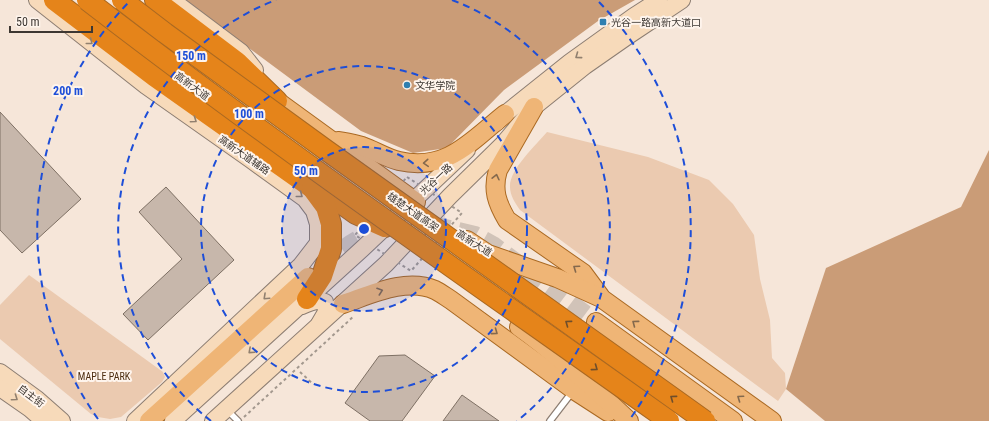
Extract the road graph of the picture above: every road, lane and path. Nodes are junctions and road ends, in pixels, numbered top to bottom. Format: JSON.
{"nodes":[{"id":1,"x":37,"y":0,"type":"edge"},
{"id":2,"x":54,"y":0,"type":"edge"},
{"id":3,"x":78,"y":0,"type":"edge"},
{"id":4,"x":87,"y":0,"type":"edge"},
{"id":5,"x":122,"y":0,"type":"edge"},
{"id":6,"x":132,"y":0,"type":"edge"},
{"id":7,"x":155,"y":0,"type":"edge"},
{"id":8,"x":172,"y":0,"type":"edge"},
{"id":9,"x":659,"y":0,"type":"edge"},
{"id":10,"x":682,"y":0,"type":"edge"},
{"id":11,"x":229,"y":72,"type":"junction"},
{"id":12,"x":277,"y":100,"type":"junction"},
{"id":13,"x":534,"y":107,"type":"junction"},
{"id":14,"x":505,"y":114,"type":"junction"},
{"id":15,"x":248,"y":127,"type":"junction"},
{"id":16,"x":330,"y":139,"type":"junction"},
{"id":17,"x":469,"y":149,"type":"junction"},
{"id":18,"x":484,"y":162,"type":"junction"},
{"id":19,"x":312,"y":188,"type":"junction"},
{"id":20,"x":413,"y":200,"type":"junction"},
{"id":21,"x":432,"y":215,"type":"junction"},
{"id":22,"x":385,"y":227,"type":"junction"},
{"id":23,"x":406,"y":243,"type":"junction"},
{"id":24,"x":537,"y":271,"type":"junction"},
{"id":25,"x":308,"y":277,"type":"tunnel mouth"},
{"id":26,"x":601,"y":298,"type":"junction"},
{"id":27,"x":303,"y":303,"type":"junction"},
{"id":28,"x":350,"y":309,"type":"junction"},
{"id":29,"x":509,"y":319,"type":"junction"},
{"id":30,"x":596,"y":322,"type":"tunnel mouth"},
{"id":31,"x":317,"y":327,"type":"junction"},
{"id":32,"x":0,"y":372,"type":"edge"},
{"id":33,"x":300,"y":372,"type":"dead end"},
{"id":34,"x":313,"y":384,"type":"dead end"},
{"id":35,"x":0,"y":388,"type":"edge"},
{"id":36,"x":574,"y":390,"type":"junction"},
{"id":37,"x":226,"y":409,"type":"junction"},
{"id":38,"x":248,"y":413,"type":"dead end"},
{"id":39,"x":44,"y":421,"type":"edge"},
{"id":40,"x":62,"y":421,"type":"edge"},
{"id":41,"x":135,"y":421,"type":"edge"},
{"id":42,"x":149,"y":421,"type":"edge"},
{"id":43,"x":173,"y":421,"type":"edge"},
{"id":44,"x":213,"y":421,"type":"edge"},
{"id":45,"x":238,"y":421,"type":"edge"},
{"id":46,"x":550,"y":421,"type":"edge"},
{"id":47,"x":626,"y":421,"type":"edge"},
{"id":48,"x":629,"y":421,"type":"edge"},
{"id":49,"x":668,"y":421,"type":"edge"},
{"id":50,"x":705,"y":421,"type":"edge"},
{"id":51,"x":733,"y":421,"type":"edge"},
{"id":52,"x":772,"y":421,"type":"edge"}],
"edges":[{"from":1,"to":41,"type":"main road","name":"高新大道辅路","one_way":true},
{"from":2,"to":19,"type":"highway"},
{"from":3,"to":15,"type":"main road","name":"高新大道"},
{"from":4,"to":49,"type":"highway","one_way":true,"bridge":true},
{"from":50,"to":5,"type":"highway","name":"雄楚大道高架","one_way":true,"bridge":true},
{"from":6,"to":11,"type":"main road","name":"高新大道"},
{"from":7,"to":12,"type":"highway"},
{"from":8,"to":12,"type":"main road"},
{"from":9,"to":14,"type":"main road","name":"光谷一路","one_way":true},
{"from":10,"to":13,"type":"main road"},
{"from":11,"to":12,"type":"main road","name":"高新大道"},
{"from":11,"to":15,"type":"main road"},
{"from":12,"to":16,"type":"main road","name":"高新大道"},
{"from":13,"to":18,"type":"main road"},
{"from":26,"to":13,"type":"main road","one_way":true},
{"from":14,"to":16,"type":"main road","one_way":true},
{"from":14,"to":17,"type":"main road","name":"光谷一路"},
{"from":15,"to":22,"type":"main road","name":"高新大道"},
{"from":16,"to":20,"type":"main road","name":"高新大道"},
{"from":17,"to":18,"type":"main road"},
{"from":17,"to":20,"type":"main road","name":"光谷一路"},
{"from":18,"to":21,"type":"main road"},
{"from":19,"to":22,"type":"highway"},
{"from":19,"to":27,"type":"highway"},
{"from":20,"to":21,"type":"main road","name":"高新大道"},
{"from":20,"to":22,"type":"main road","name":"光谷一路"},
{"from":21,"to":23,"type":"main road"},
{"from":21,"to":24,"type":"main road","name":"高新大道"},
{"from":22,"to":23,"type":"main road","name":"高新大道"},
{"from":22,"to":27,"type":"main road","name":"光谷一路"},
{"from":23,"to":28,"type":"main road"},
{"from":23,"to":29,"type":"main road","name":"高新大道"},
{"from":24,"to":26,"type":"main road","name":"高新大道"},
{"from":24,"to":29,"type":"main road"},
{"from":25,"to":42,"type":"main road"},
{"from":52,"to":26,"type":"main road","name":"高新大道","one_way":true},
{"from":27,"to":31,"type":"main road"},
{"from":27,"to":43,"type":"main road","name":"光谷一路","one_way":true},
{"from":28,"to":31,"type":"main road"},
{"from":28,"to":36,"type":"main road","one_way":true},
{"from":28,"to":38,"type":"path"},
{"from":29,"to":48,"type":"main road","name":"高新大道"},
{"from":30,"to":51,"type":"main road"},
{"from":31,"to":37,"type":"main road"},
{"from":32,"to":40,"type":"main road","name":"自主街"},
{"from":33,"to":34,"type":"path"},
{"from":35,"to":39,"type":"main road","name":"自主街","one_way":true},
{"from":36,"to":46,"type":"lane"},
{"from":36,"to":47,"type":"main road"},
{"from":37,"to":44,"type":"main road"},
{"from":37,"to":45,"type":"lane"}]}
